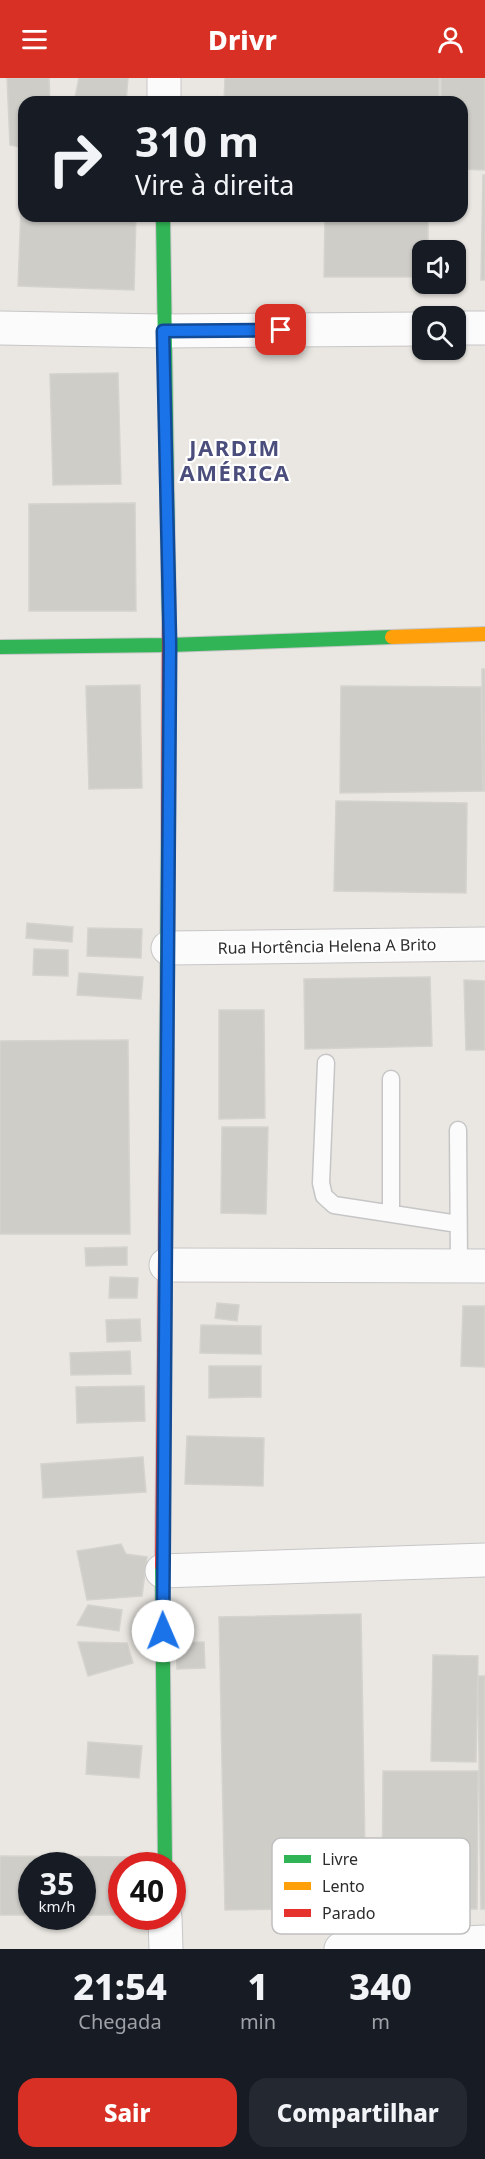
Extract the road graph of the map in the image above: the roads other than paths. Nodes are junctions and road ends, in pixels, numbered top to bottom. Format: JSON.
{"nodes":[{"id":1,"x":164,"y":78,"type":"edge"},
{"id":2,"x":164,"y":96,"type":"edge"},
{"id":3,"x":163,"y":222,"type":"edge"},
{"id":4,"x":0,"y":328,"type":"edge"},
{"id":5,"x":466,"y":328,"type":"edge"},
{"id":6,"x":485,"y":328,"type":"edge"},
{"id":7,"x":412,"y":329,"type":"edge"},
{"id":8,"x":163,"y":331,"type":"junction"},
{"id":9,"x":485,"y":634,"type":"edge"},
{"id":10,"x":170,"y":645,"type":"junction"},
{"id":11,"x":0,"y":647,"type":"edge"},
{"id":12,"x":485,"y":944,"type":"edge"},
{"id":13,"x":168,"y":948,"type":"junction"},
{"id":14,"x":326,"y":1063,"type":"dead end"},
{"id":15,"x":391,"y":1079,"type":"dead end"},
{"id":16,"x":458,"y":1130,"type":"dead end"},
{"id":17,"x":391,"y":1213,"type":"junction"},
{"id":18,"x":459,"y":1224,"type":"junction"},
{"id":19,"x":166,"y":1265,"type":"junction"},
{"id":20,"x":472,"y":1266,"type":"edge"},
{"id":21,"x":485,"y":1560,"type":"edge"},
{"id":22,"x":162,"y":1571,"type":"junction"},
{"id":23,"x":165,"y":1852,"type":"edge"},
{"id":24,"x":165,"y":1930,"type":"edge"},
{"id":25,"x":485,"y":1942,"type":"edge"},
{"id":26,"x":166,"y":1949,"type":"edge"},
{"id":27,"x":341,"y":1949,"type":"edge"}],
"edges":[{"from":1,"to":2,"type":"street"},
{"from":3,"to":8,"type":"street"},
{"from":4,"to":8,"type":"street"},
{"from":5,"to":6,"type":"street"},
{"from":7,"to":8,"type":"street"},
{"from":8,"to":10,"type":"street"},
{"from":9,"to":10,"type":"street"},
{"from":10,"to":11,"type":"street"},
{"from":10,"to":13,"type":"street"},
{"from":12,"to":13,"type":"street","name":"Rua Hortência Helena A Brito"},
{"from":13,"to":19,"type":"street"},
{"from":14,"to":17,"type":"lane"},
{"from":15,"to":17,"type":"lane"},
{"from":16,"to":18,"type":"lane"},
{"from":17,"to":18,"type":"lane"},
{"from":18,"to":20,"type":"lane"},
{"from":19,"to":20,"type":"street"},
{"from":19,"to":22,"type":"street"},
{"from":21,"to":22,"type":"street"},
{"from":22,"to":23,"type":"street"},
{"from":24,"to":26,"type":"street"},
{"from":25,"to":27,"type":"street"}]}
